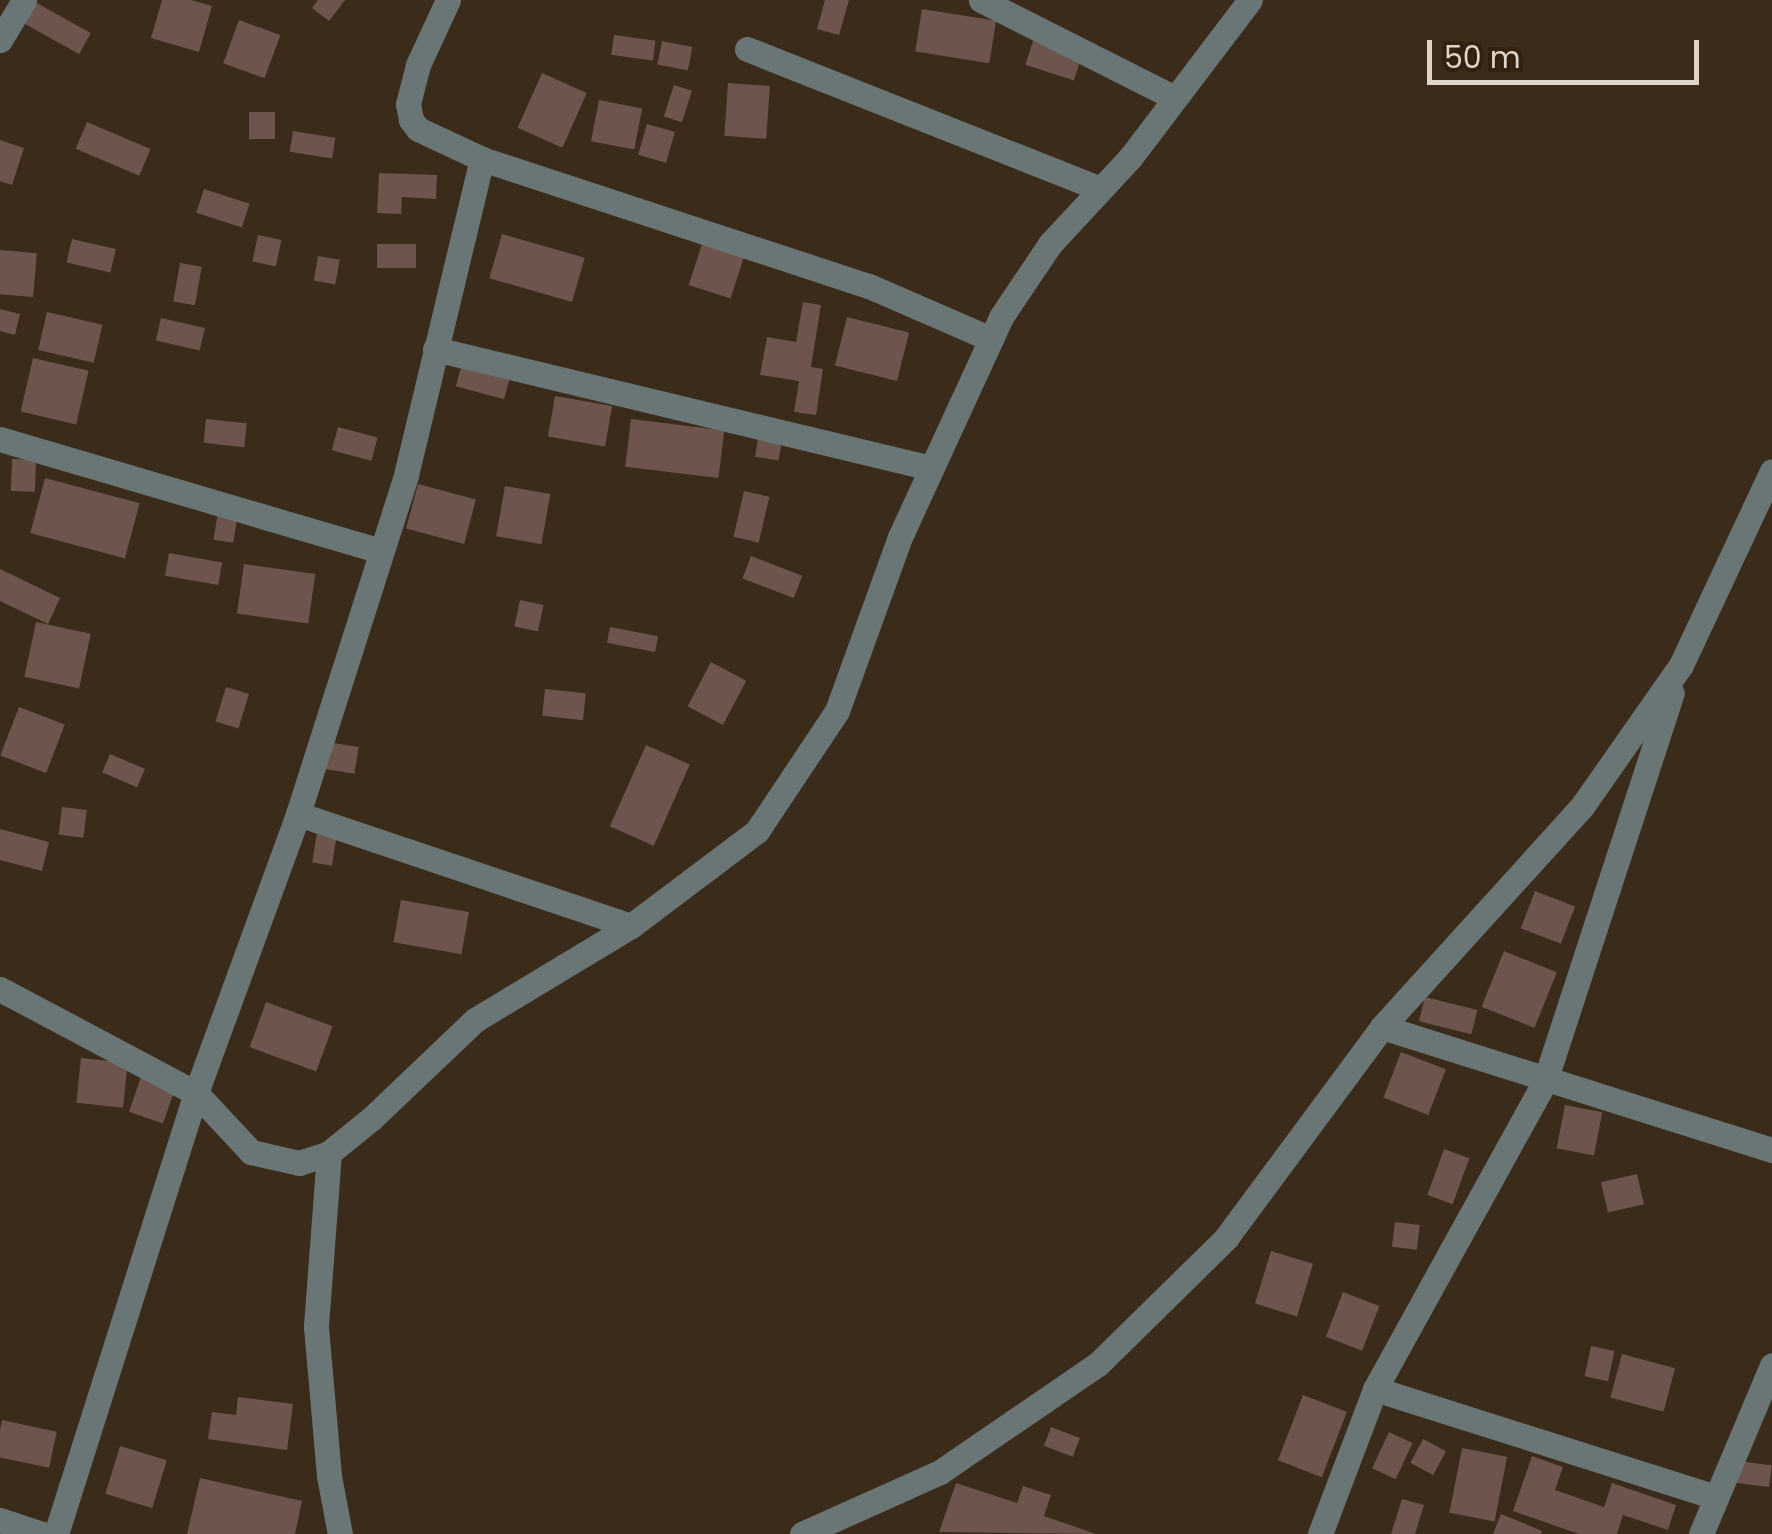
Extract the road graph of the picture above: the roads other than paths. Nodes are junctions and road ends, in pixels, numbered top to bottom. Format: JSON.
{"nodes":[{"id":1,"x":24,"y":0,"type":"edge"},
{"id":2,"x":448,"y":0,"type":"edge"},
{"id":3,"x":981,"y":0,"type":"edge"},
{"id":4,"x":1250,"y":0,"type":"edge"},
{"id":5,"x":0,"y":40,"type":"edge"},
{"id":6,"x":747,"y":49,"type":"dead end"},
{"id":7,"x":1175,"y":98,"type":"junction"},
{"id":8,"x":482,"y":159,"type":"junction"},
{"id":9,"x":1100,"y":190,"type":"junction"},
{"id":10,"x":991,"y":339,"type":"junction"},
{"id":11,"x":435,"y":349,"type":"junction"},
{"id":12,"x":0,"y":439,"type":"edge"},
{"id":13,"x":932,"y":468,"type":"junction"},
{"id":14,"x":1772,"y":471,"type":"edge"},
{"id":15,"x":381,"y":551,"type":"junction"},
{"id":16,"x":1681,"y":665,"type":"junction"},
{"id":17,"x":298,"y":814,"type":"junction"},
{"id":18,"x":631,"y":926,"type":"junction"},
{"id":19,"x":0,"y":989,"type":"edge"},
{"id":20,"x":1382,"y":1027,"type":"junction"},
{"id":21,"x":1545,"y":1081,"type":"junction"},
{"id":22,"x":196,"y":1093,"type":"junction"},
{"id":23,"x":1772,"y":1150,"type":"edge"},
{"id":24,"x":329,"y":1153,"type":"junction"},
{"id":25,"x":1772,"y":1365,"type":"edge"},
{"id":26,"x":1376,"y":1389,"type":"junction"},
{"id":27,"x":1716,"y":1496,"type":"junction"},
{"id":28,"x":0,"y":1520,"type":"edge"},
{"id":29,"x":812,"y":1532,"type":"edge"},
{"id":30,"x":42,"y":1534,"type":"edge"},
{"id":31,"x":56,"y":1534,"type":"edge"},
{"id":32,"x":340,"y":1534,"type":"edge"},
{"id":33,"x":1320,"y":1534,"type":"edge"},
{"id":34,"x":1701,"y":1534,"type":"edge"}],
"edges":[{"from":1,"to":5,"type":"street"},
{"from":2,"to":8,"type":"street"},
{"from":3,"to":7,"type":"street"},
{"from":4,"to":7,"type":"street"},
{"from":6,"to":9,"type":"street"},
{"from":7,"to":9,"type":"street"},
{"from":8,"to":10,"type":"street"},
{"from":8,"to":11,"type":"street"},
{"from":9,"to":10,"type":"street"},
{"from":10,"to":13,"type":"street"},
{"from":11,"to":13,"type":"street"},
{"from":11,"to":15,"type":"street"},
{"from":12,"to":15,"type":"street"},
{"from":13,"to":18,"type":"street"},
{"from":14,"to":16,"type":"street"},
{"from":15,"to":17,"type":"street"},
{"from":16,"to":20,"type":"street"},
{"from":16,"to":21,"type":"street"},
{"from":17,"to":18,"type":"street"},
{"from":17,"to":22,"type":"street"},
{"from":18,"to":24,"type":"street"},
{"from":19,"to":22,"type":"street"},
{"from":20,"to":21,"type":"street"},
{"from":20,"to":29,"type":"street"},
{"from":21,"to":23,"type":"street"},
{"from":21,"to":26,"type":"street"},
{"from":22,"to":24,"type":"street"},
{"from":22,"to":31,"type":"street"},
{"from":24,"to":32,"type":"street"},
{"from":25,"to":27,"type":"street"},
{"from":26,"to":27,"type":"street"},
{"from":26,"to":33,"type":"street"},
{"from":27,"to":34,"type":"street"},
{"from":28,"to":30,"type":"street"}]}
